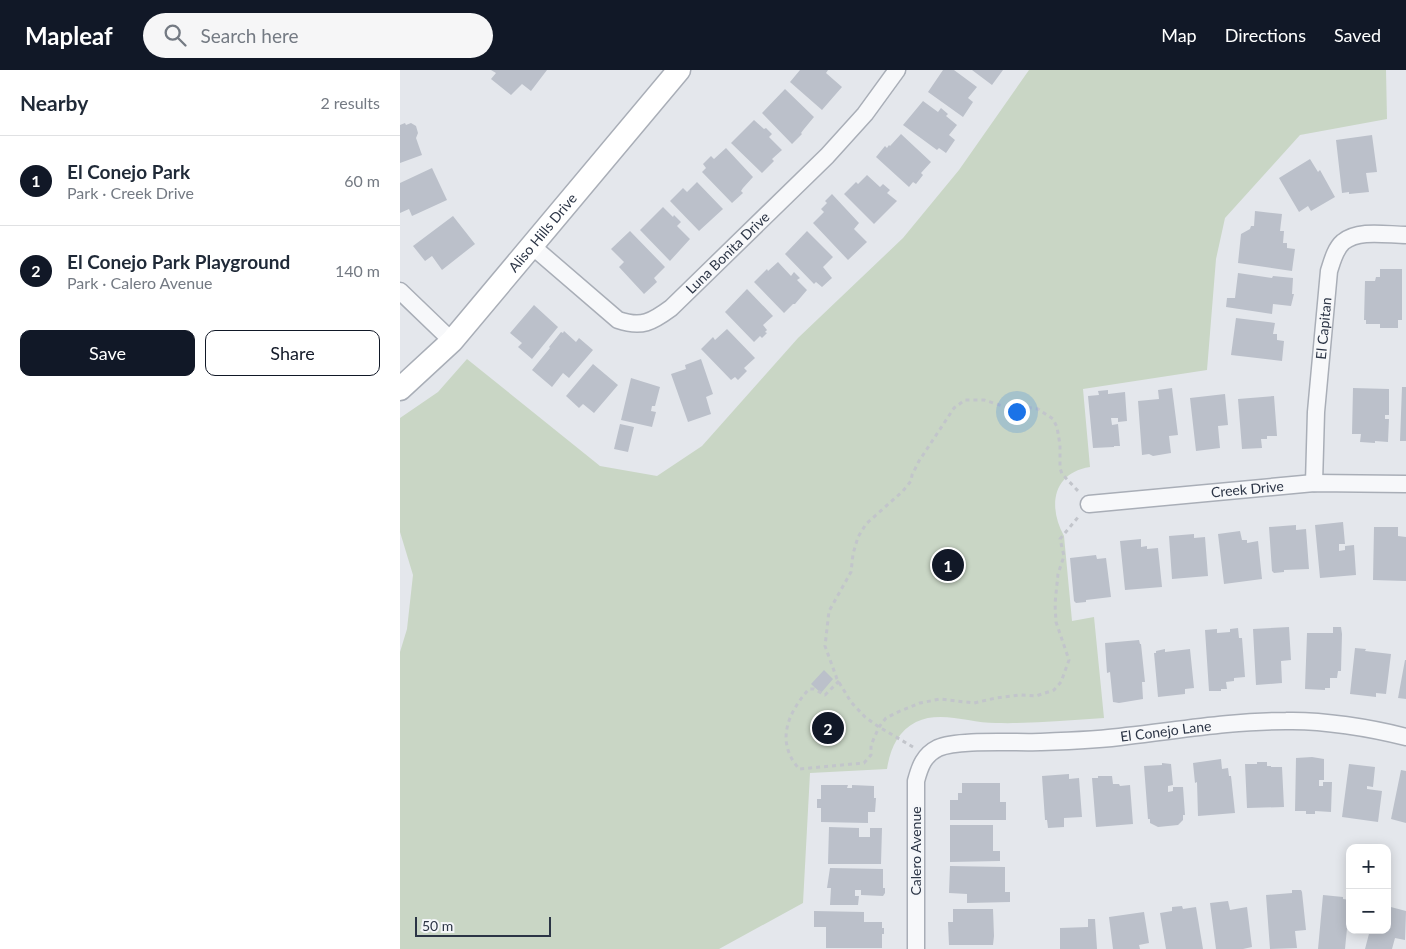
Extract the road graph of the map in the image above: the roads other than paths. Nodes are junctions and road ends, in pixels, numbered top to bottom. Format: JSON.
{"nodes":[{"id":1,"x":679,"y":70,"type":"edge"},
{"id":2,"x":897,"y":70,"type":"edge"},
{"id":3,"x":1406,"y":235,"type":"edge"},
{"id":4,"x":532,"y":246,"type":"junction"},
{"id":5,"x":400,"y":292,"type":"edge"},
{"id":6,"x":452,"y":341,"type":"junction"},
{"id":7,"x":400,"y":389,"type":"edge"},
{"id":8,"x":1314,"y":483,"type":"junction"},
{"id":9,"x":1406,"y":484,"type":"edge"},
{"id":10,"x":1089,"y":504,"type":"road end"},
{"id":11,"x":1406,"y":737,"type":"edge"},
{"id":12,"x":927,"y":755,"type":"joint"},
{"id":13,"x":916,"y":949,"type":"edge"}],
"edges":[{"from":1,"to":4,"type":"street","name":"Aliso Hills Drive"},
{"from":2,"to":4,"type":"street","name":"Luna Bonita Drive"},
{"from":3,"to":8,"type":"street","name":"El Capitan"},
{"from":4,"to":6,"type":"street","name":"Aliso Hills Drive"},
{"from":5,"to":6,"type":"street"},
{"from":6,"to":7,"type":"street","name":"Aliso Hills Drive"},
{"from":8,"to":9,"type":"street","name":"Creek Drive"},
{"from":8,"to":10,"type":"street","name":"Creek Drive"},
{"from":11,"to":12,"type":"street","name":"El Conejo Lane"},
{"from":12,"to":13,"type":"street","name":"Calero Avenue"}]}
